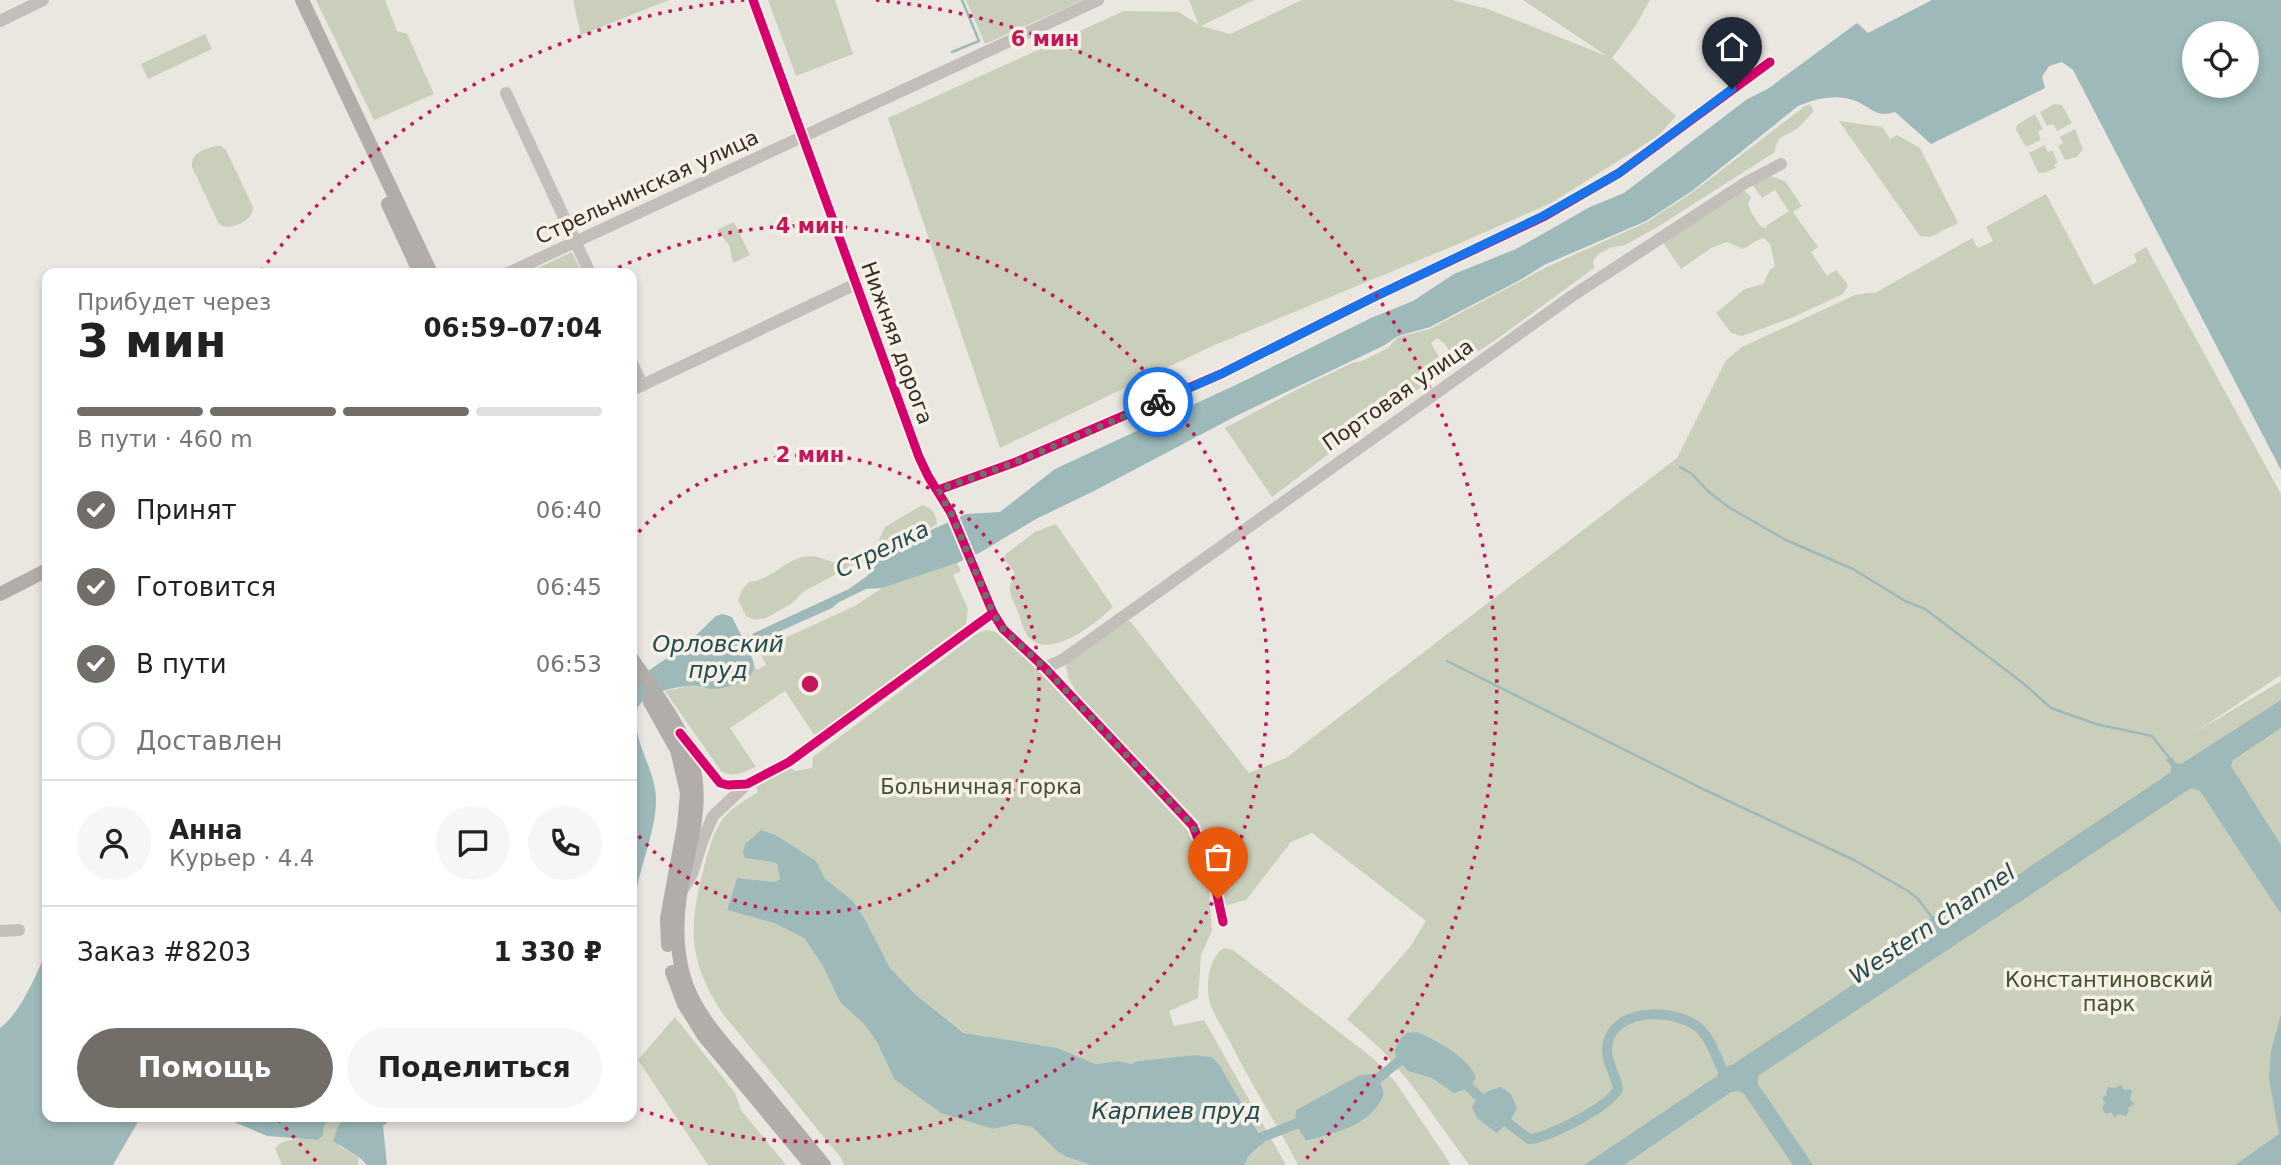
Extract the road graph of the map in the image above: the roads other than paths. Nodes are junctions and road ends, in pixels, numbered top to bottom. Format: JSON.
{"nodes":[{"id":1,"x":43,"y":0,"type":"edge"},
{"id":2,"x":292,"y":0,"type":"edge"},
{"id":3,"x":302,"y":0,"type":"edge"},
{"id":4,"x":753,"y":0,"type":"edge"},
{"id":5,"x":1098,"y":0,"type":"edge"},
{"id":6,"x":0,"y":21,"type":"edge"},
{"id":7,"x":1770,"y":62,"type":"dead end"},
{"id":8,"x":506,"y":93,"type":"dead end"},
{"id":9,"x":803,"y":136,"type":"junction"},
{"id":10,"x":1781,"y":164,"type":"dead end"},
{"id":11,"x":575,"y":242,"type":"junction"},
{"id":12,"x":418,"y":268,"type":"edge"},
{"id":13,"x":429,"y":268,"type":"edge"},
{"id":14,"x":519,"y":268,"type":"edge"},
{"id":15,"x":588,"y":268,"type":"edge"},
{"id":16,"x":856,"y":284,"type":"junction"},
{"id":17,"x":637,"y":388,"type":"edge"},
{"id":18,"x":938,"y":490,"type":"junction"},
{"id":19,"x":42,"y":573,"type":"edge"},
{"id":20,"x":0,"y":594,"type":"edge"},
{"id":21,"x":993,"y":613,"type":"junction"},
{"id":22,"x":1045,"y":668,"type":"junction"},
{"id":23,"x":637,"y":672,"type":"edge"},
{"id":24,"x":659,"y":707,"type":"junction"},
{"id":25,"x":680,"y":733,"type":"junction"},
{"id":26,"x":747,"y":784,"type":"junction"},
{"id":27,"x":680,"y":895,"type":"junction"},
{"id":28,"x":1223,"y":922,"type":"dead end"},
{"id":29,"x":19,"y":930,"type":"dead end"},
{"id":30,"x":0,"y":931,"type":"edge"},
{"id":31,"x":811,"y":1165,"type":"edge"},
{"id":32,"x":824,"y":1165,"type":"edge"}],
"edges":[{"from":1,"to":6,"type":"street"},
{"from":2,"to":12,"type":"main road"},
{"from":3,"to":13,"type":"main road"},
{"from":4,"to":9,"type":"street","name":"Нижняя дорога"},
{"from":5,"to":9,"type":"street","name":"Стрельнинская улица"},
{"from":7,"to":18,"type":"street"},
{"from":8,"to":11,"type":"street"},
{"from":9,"to":11,"type":"street","name":"Стрельнинская улица"},
{"from":9,"to":16,"type":"street","name":"Нижняя дорога"},
{"from":10,"to":22,"type":"street","name":"Портовая улица"},
{"from":11,"to":14,"type":"street","name":"Стрельнинская улица"},
{"from":11,"to":15,"type":"street"},
{"from":16,"to":17,"type":"street"},
{"from":16,"to":18,"type":"street","name":"Нижняя дорога"},
{"from":18,"to":21,"type":"street","name":"Нижняя дорога"},
{"from":19,"to":20,"type":"main road"},
{"from":21,"to":22,"type":"street","name":"Нижняя дорога"},
{"from":21,"to":26,"type":"street"},
{"from":22,"to":28,"type":"street","name":"Нижняя дорога"},
{"from":23,"to":24,"type":"main road"},
{"from":24,"to":25,"type":"main road"},
{"from":24,"to":31,"type":"main road"},
{"from":25,"to":26,"type":"street"},
{"from":25,"to":27,"type":"main road"},
{"from":26,"to":27,"type":"street"},
{"from":27,"to":32,"type":"main road"},
{"from":29,"to":30,"type":"street"}]}
